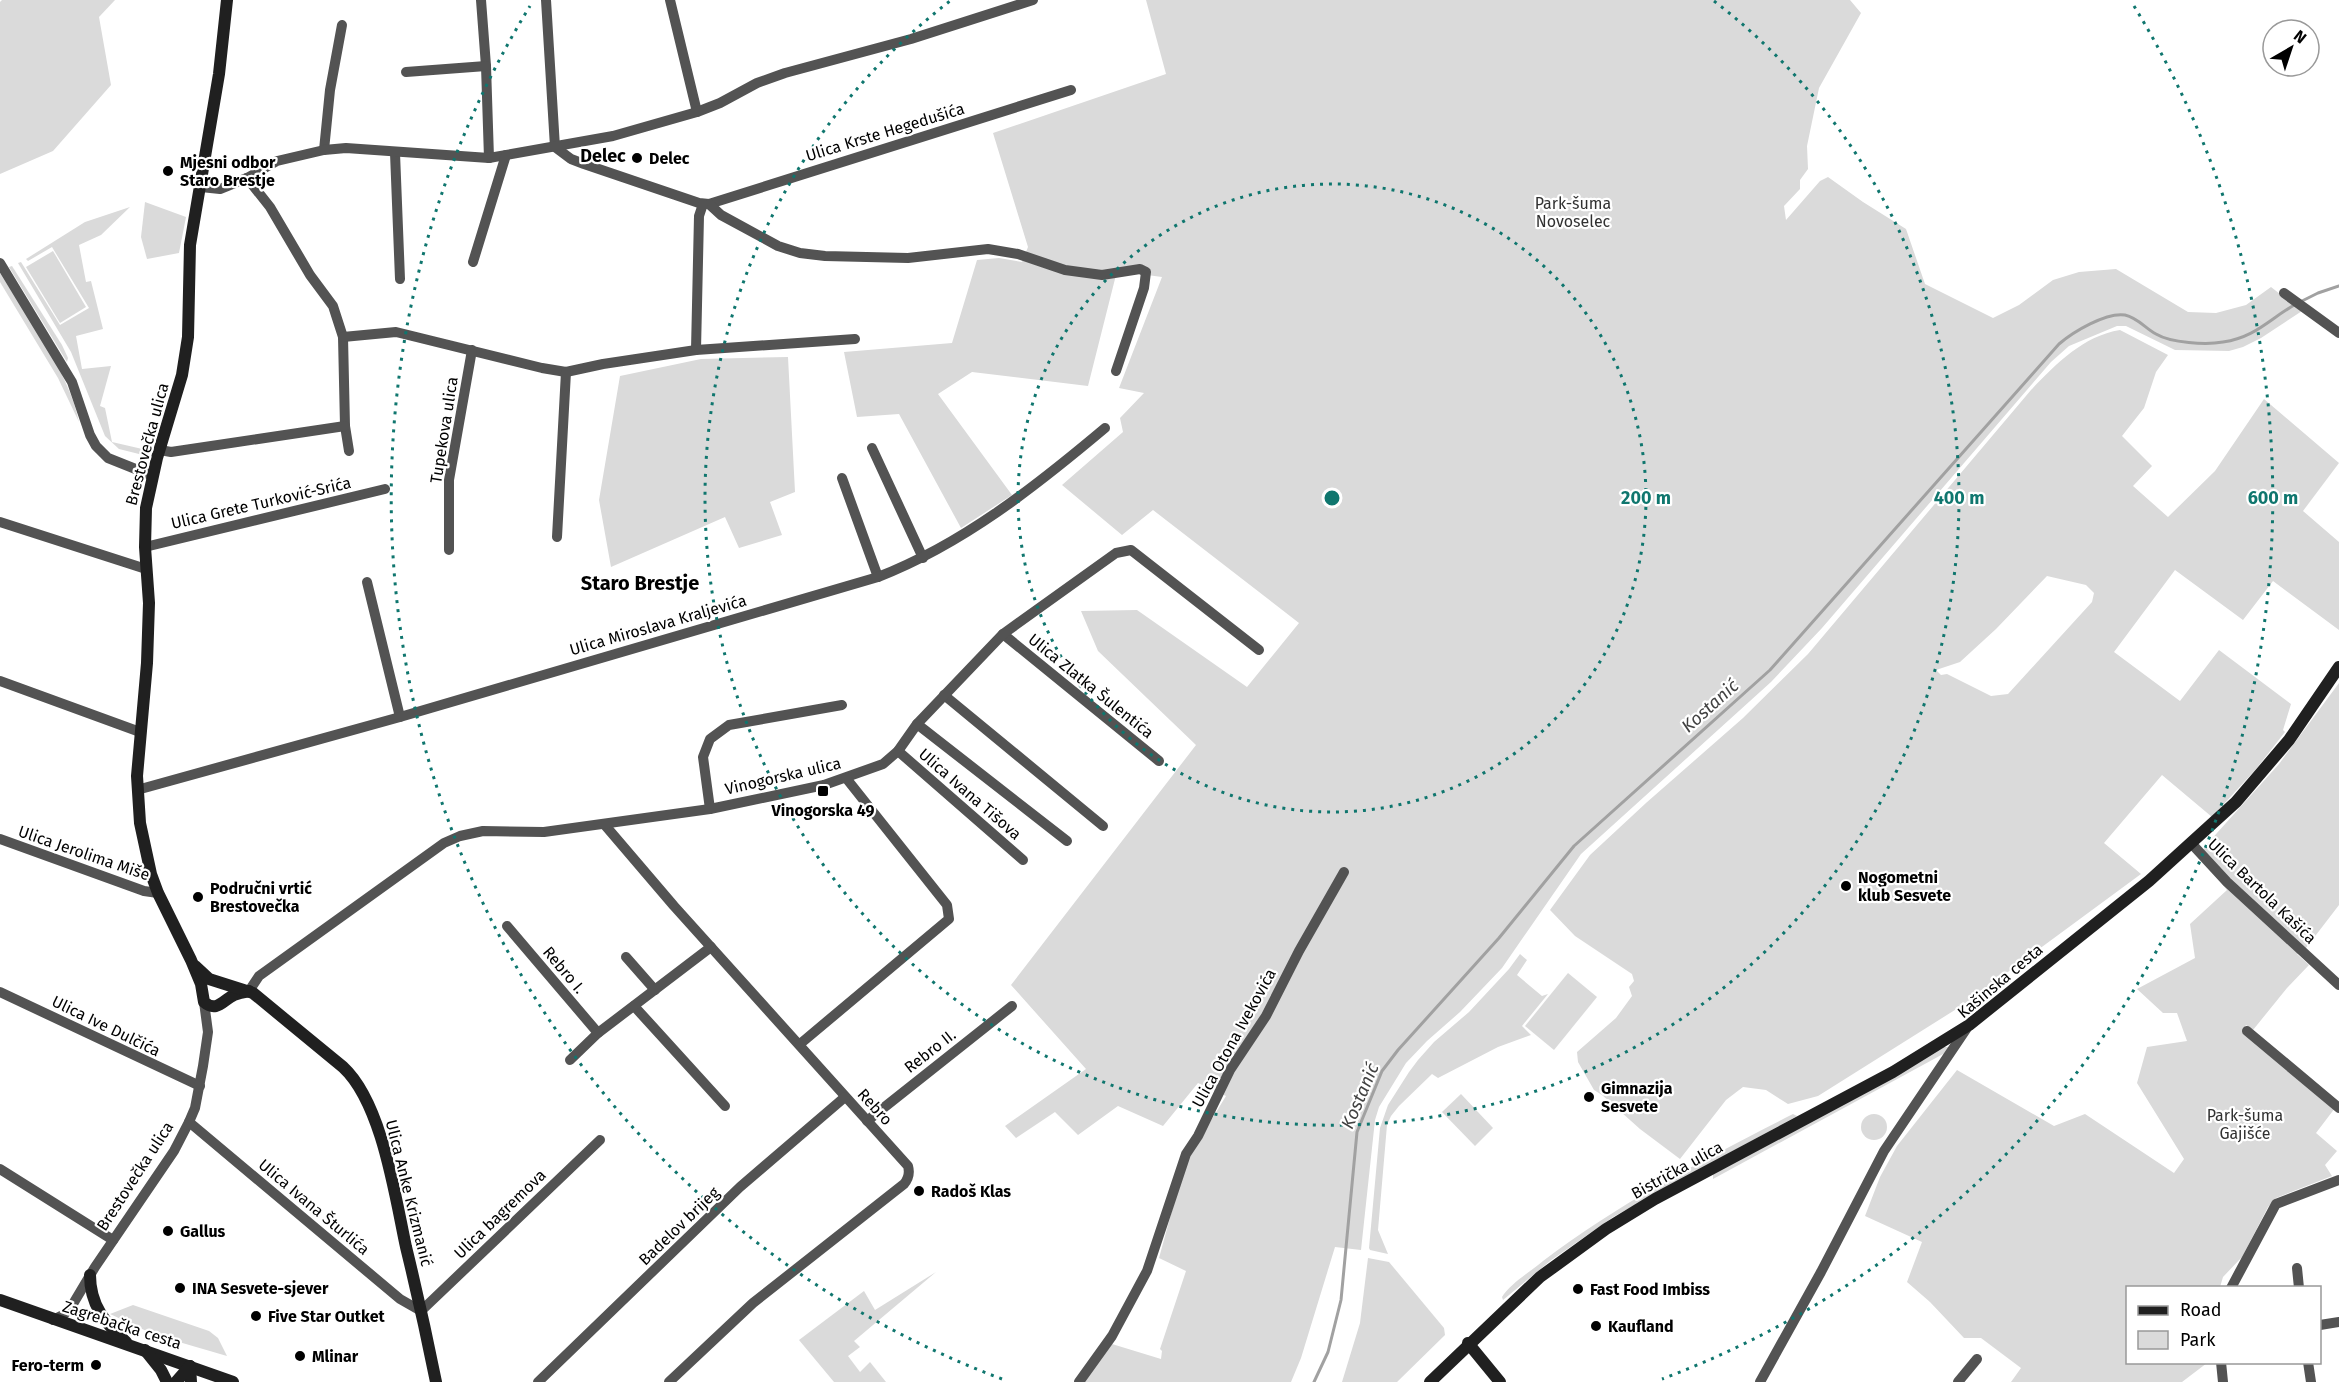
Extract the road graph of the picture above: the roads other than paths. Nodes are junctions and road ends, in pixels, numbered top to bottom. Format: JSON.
{"nodes":[{"id":1,"x":227,"y":0,"type":"edge"},
{"id":2,"x":481,"y":0,"type":"edge"},
{"id":3,"x":546,"y":0,"type":"edge"},
{"id":4,"x":1033,"y":0,"type":"edge"},
{"id":5,"x":674,"y":1,"type":"edge"},
{"id":6,"x":342,"y":25,"type":"dead end"},
{"id":7,"x":486,"y":66,"type":"junction"},
{"id":8,"x":406,"y":72,"type":"dead end"},
{"id":9,"x":1071,"y":90,"type":"dead end"},
{"id":10,"x":697,"y":112,"type":"junction"},
{"id":11,"x":555,"y":147,"type":"junction"},
{"id":12,"x":324,"y":150,"type":"junction"},
{"id":13,"x":395,"y":153,"type":"junction"},
{"id":14,"x":506,"y":155,"type":"junction"},
{"id":15,"x":489,"y":158,"type":"junction"},
{"id":16,"x":247,"y":178,"type":"junction"},
{"id":17,"x":201,"y":187,"type":"junction"},
{"id":18,"x":706,"y":204,"type":"junction"},
{"id":19,"x":473,"y":262,"type":"dead end"},
{"id":20,"x":0,"y":263,"type":"edge"},
{"id":21,"x":400,"y":279,"type":"dead end"},
{"id":22,"x":2286,"y":295,"type":"dead end"},
{"id":23,"x":2339,"y":333,"type":"edge"},
{"id":24,"x":343,"y":337,"type":"junction"},
{"id":25,"x":855,"y":339,"type":"dead end"},
{"id":26,"x":472,"y":350,"type":"junction"},
{"id":27,"x":696,"y":350,"type":"junction"},
{"id":28,"x":1116,"y":371,"type":"dead end"},
{"id":29,"x":566,"y":372,"type":"junction"},
{"id":30,"x":345,"y":426,"type":"junction"},
{"id":31,"x":1105,"y":428,"type":"dead end"},
{"id":32,"x":872,"y":448,"type":"dead end"},
{"id":33,"x":160,"y":450,"type":"junction"},
{"id":34,"x":349,"y":451,"type":"dead end"},
{"id":35,"x":153,"y":476,"type":"junction"},
{"id":36,"x":842,"y":478,"type":"dead end"},
{"id":37,"x":385,"y":489,"type":"dead end"},
{"id":38,"x":0,"y":522,"type":"edge"},
{"id":39,"x":557,"y":537,"type":"dead end"},
{"id":40,"x":145,"y":547,"type":"junction"},
{"id":41,"x":449,"y":550,"type":"dead end"},
{"id":42,"x":923,"y":558,"type":"junction"},
{"id":43,"x":146,"y":569,"type":"junction"},
{"id":44,"x":878,"y":577,"type":"junction"},
{"id":45,"x":367,"y":582,"type":"dead end"},
{"id":46,"x":1003,"y":634,"type":"junction"},
{"id":47,"x":1259,"y":650,"type":"dead end"},
{"id":48,"x":2339,"y":667,"type":"edge"},
{"id":49,"x":0,"y":681,"type":"edge"},
{"id":50,"x":944,"y":695,"type":"junction"},
{"id":51,"x":842,"y":705,"type":"dead end"},
{"id":52,"x":400,"y":717,"type":"junction"},
{"id":53,"x":917,"y":724,"type":"junction"},
{"id":54,"x":140,"y":732,"type":"junction"},
{"id":55,"x":898,"y":751,"type":"junction"},
{"id":56,"x":1159,"y":761,"type":"dead end"},
{"id":57,"x":846,"y":778,"type":"junction"},
{"id":58,"x":137,"y":790,"type":"junction"},
{"id":59,"x":710,"y":808,"type":"junction"},
{"id":60,"x":604,"y":824,"type":"junction"},
{"id":61,"x":1103,"y":826,"type":"dead end"},
{"id":62,"x":0,"y":839,"type":"edge"},
{"id":63,"x":1067,"y":841,"type":"dead end"},
{"id":64,"x":2191,"y":843,"type":"junction"},
{"id":65,"x":1023,"y":860,"type":"dead end"},
{"id":66,"x":1344,"y":872,"type":"dead end"},
{"id":67,"x":158,"y":893,"type":"junction"},
{"id":68,"x":507,"y":926,"type":"dead end"},
{"id":69,"x":711,"y":947,"type":"junction"},
{"id":70,"x":626,"y":957,"type":"dead end"},
{"id":71,"x":191,"y":960,"type":"junction"},
{"id":72,"x":218,"y":983,"type":"junction"},
{"id":73,"x":2339,"y":985,"type":"edge"},
{"id":74,"x":654,"y":990,"type":"junction"},
{"id":75,"x":249,"y":991,"type":"junction"},
{"id":76,"x":0,"y":992,"type":"edge"},
{"id":77,"x":203,"y":996,"type":"junction"},
{"id":78,"x":222,"y":1004,"type":"junction"},
{"id":79,"x":634,"y":1006,"type":"junction"},
{"id":80,"x":1012,"y":1006,"type":"dead end"},
{"id":81,"x":1969,"y":1025,"type":"junction"},
{"id":82,"x":2247,"y":1031,"type":"dead end"},
{"id":83,"x":208,"y":1032,"type":"junction"},
{"id":84,"x":598,"y":1033,"type":"junction"},
{"id":85,"x":800,"y":1044,"type":"junction"},
{"id":86,"x":570,"y":1060,"type":"dead end"},
{"id":87,"x":200,"y":1086,"type":"junction"},
{"id":88,"x":845,"y":1096,"type":"junction"},
{"id":89,"x":725,"y":1106,"type":"dead end"},
{"id":90,"x":2339,"y":1108,"type":"edge"},
{"id":91,"x":867,"y":1120,"type":"junction"},
{"id":92,"x":189,"y":1122,"type":"junction"},
{"id":93,"x":600,"y":1140,"type":"dead end"},
{"id":94,"x":0,"y":1169,"type":"edge"},
{"id":95,"x":2339,"y":1180,"type":"edge"},
{"id":96,"x":113,"y":1240,"type":"junction"},
{"id":97,"x":2297,"y":1268,"type":"dead end"},
{"id":98,"x":90,"y":1275,"type":"junction"},
{"id":99,"x":2232,"y":1286,"type":"edge"},
{"id":100,"x":2299,"y":1286,"type":"edge"},
{"id":101,"x":0,"y":1300,"type":"edge"},
{"id":102,"x":421,"y":1311,"type":"junction"},
{"id":103,"x":53,"y":1320,"type":"junction"},
{"id":104,"x":2339,"y":1322,"type":"edge"},
{"id":105,"x":2321,"y":1325,"type":"edge"},
{"id":106,"x":1468,"y":1343,"type":"junction"},
{"id":107,"x":129,"y":1345,"type":"junction"},
{"id":108,"x":144,"y":1350,"type":"junction"},
{"id":109,"x":1977,"y":1359,"type":"dead end"},
{"id":110,"x":2221,"y":1364,"type":"edge"},
{"id":111,"x":2308,"y":1364,"type":"edge"},
{"id":112,"x":190,"y":1366,"type":"junction"},
{"id":113,"x":223,"y":1381,"type":"edge"},
{"id":114,"x":166,"y":1382,"type":"edge"},
{"id":115,"x":176,"y":1382,"type":"edge"},
{"id":116,"x":191,"y":1382,"type":"edge"},
{"id":117,"x":436,"y":1382,"type":"edge"},
{"id":118,"x":538,"y":1382,"type":"edge"},
{"id":119,"x":669,"y":1382,"type":"edge"},
{"id":120,"x":1079,"y":1382,"type":"edge"},
{"id":121,"x":1430,"y":1382,"type":"edge"},
{"id":122,"x":1500,"y":1382,"type":"edge"},
{"id":123,"x":1760,"y":1382,"type":"edge"},
{"id":124,"x":1958,"y":1382,"type":"edge"},
{"id":125,"x":2223,"y":1382,"type":"edge"},
{"id":126,"x":2311,"y":1382,"type":"edge"}],
"edges":[{"from":1,"to":17,"type":"street","name":"Brestovečka ulica"},
{"from":2,"to":7,"type":"street"},
{"from":3,"to":11,"type":"street"},
{"from":4,"to":10,"type":"street"},
{"from":5,"to":10,"type":"street"},
{"from":6,"to":12,"type":"street"},
{"from":7,"to":8,"type":"street"},
{"from":7,"to":15,"type":"street"},
{"from":9,"to":18,"type":"street","name":"Ulica Krste Hegedušića"},
{"from":10,"to":11,"type":"street"},
{"from":11,"to":14,"type":"street"},
{"from":11,"to":18,"type":"street"},
{"from":12,"to":13,"type":"street"},
{"from":12,"to":16,"type":"street"},
{"from":13,"to":15,"type":"street"},
{"from":13,"to":21,"type":"street"},
{"from":14,"to":15,"type":"street"},
{"from":14,"to":19,"type":"street"},
{"from":16,"to":17,"type":"street"},
{"from":16,"to":24,"type":"street"},
{"from":17,"to":33,"type":"street","name":"Brestovečka ulica"},
{"from":18,"to":27,"type":"street"},
{"from":18,"to":28,"type":"street"},
{"from":20,"to":35,"type":"street"},
{"from":22,"to":23,"type":"street"},
{"from":24,"to":26,"type":"street"},
{"from":24,"to":30,"type":"street"},
{"from":25,"to":27,"type":"street"},
{"from":26,"to":29,"type":"street"},
{"from":26,"to":41,"type":"street","name":"Tupekova ulica"},
{"from":27,"to":29,"type":"street"},
{"from":29,"to":39,"type":"street"},
{"from":30,"to":33,"type":"street"},
{"from":30,"to":34,"type":"street"},
{"from":31,"to":42,"type":"street","name":"Ulica Miroslava Kraljevića"},
{"from":32,"to":42,"type":"street"},
{"from":33,"to":35,"type":"street","name":"Brestovečka ulica"},
{"from":35,"to":40,"type":"street","name":"Brestovečka ulica"},
{"from":36,"to":44,"type":"street"},
{"from":37,"to":40,"type":"street","name":"Ulica Grete Turković-Srića"},
{"from":38,"to":43,"type":"street"},
{"from":40,"to":43,"type":"street","name":"Brestovečka ulica"},
{"from":42,"to":44,"type":"street","name":"Ulica Miroslava Kraljevića"},
{"from":43,"to":54,"type":"street","name":"Brestovečka ulica"},
{"from":44,"to":52,"type":"street","name":"Ulica Miroslava Kraljevića"},
{"from":45,"to":52,"type":"street"},
{"from":46,"to":47,"type":"street","name":"Vinogorska ulica"},
{"from":46,"to":50,"type":"street","name":"Vinogorska ulica"},
{"from":46,"to":56,"type":"street","name":"Ulica Zlatka Šulentića"},
{"from":48,"to":64,"type":"street","name":"Kašinska cesta"},
{"from":49,"to":54,"type":"street"},
{"from":50,"to":53,"type":"street","name":"Vinogorska ulica"},
{"from":50,"to":61,"type":"street"},
{"from":51,"to":59,"type":"street"},
{"from":52,"to":58,"type":"street","name":"Ulica Miroslava Kraljevića"},
{"from":53,"to":55,"type":"street","name":"Vinogorska ulica"},
{"from":53,"to":63,"type":"street"},
{"from":54,"to":58,"type":"street","name":"Brestovečka ulica"},
{"from":55,"to":57,"type":"street","name":"Vinogorska ulica"},
{"from":55,"to":65,"type":"street","name":"Ulica Ivana Tišova"},
{"from":57,"to":59,"type":"street","name":"Vinogorska ulica"},
{"from":57,"to":85,"type":"street"},
{"from":58,"to":67,"type":"street","name":"Brestovečka ulica"},
{"from":59,"to":60,"type":"street","name":"Vinogorska ulica"},
{"from":60,"to":69,"type":"street","name":"Rebro"},
{"from":60,"to":75,"type":"street","name":"Vinogorska ulica"},
{"from":62,"to":67,"type":"street","name":"Ulica Jerolima Miše"},
{"from":64,"to":73,"type":"street","name":"Ulica Bartola Kašića"},
{"from":64,"to":81,"type":"street","name":"Kašinska cesta"},
{"from":66,"to":120,"type":"street","name":"Ulica Otona Ivekovića"},
{"from":67,"to":71,"type":"street","name":"Brestovečka ulica"},
{"from":68,"to":84,"type":"street","name":"Rebro I."},
{"from":69,"to":74,"type":"street"},
{"from":69,"to":85,"type":"street","name":"Rebro"},
{"from":70,"to":74,"type":"street"},
{"from":71,"to":72,"type":"street","name":"Brestovečka ulica"},
{"from":71,"to":77,"type":"street","name":"Brestovečka ulica"},
{"from":72,"to":75,"type":"street","name":"Ulica Anke Krizmanić"},
{"from":72,"to":77,"type":"street"},
{"from":72,"to":78,"type":"street"},
{"from":74,"to":79,"type":"street"},
{"from":75,"to":78,"type":"street"},
{"from":75,"to":102,"type":"street","name":"Ulica Anke Krizmanić"},
{"from":76,"to":87,"type":"street","name":"Ulica Ive Dulčića"},
{"from":77,"to":78,"type":"street"},
{"from":77,"to":83,"type":"street","name":"Brestovečka ulica"},
{"from":78,"to":83,"type":"street","name":"Brestovečka ulica"},
{"from":79,"to":84,"type":"street"},
{"from":79,"to":89,"type":"street"},
{"from":80,"to":91,"type":"street","name":"Rebro II."},
{"from":81,"to":106,"type":"street","name":"Bistrička ulica"},
{"from":81,"to":123,"type":"street","name":"Kašinska cesta"},
{"from":82,"to":90,"type":"street"},
{"from":83,"to":87,"type":"street","name":"Brestovečka ulica"},
{"from":84,"to":86,"type":"street"},
{"from":85,"to":88,"type":"street","name":"Rebro"},
{"from":87,"to":92,"type":"street","name":"Brestovečka ulica"},
{"from":88,"to":91,"type":"street","name":"Rebro"},
{"from":88,"to":118,"type":"street","name":"Badelov brijeg"},
{"from":91,"to":119,"type":"street","name":"Rebro"},
{"from":92,"to":96,"type":"street","name":"Brestovečka ulica"},
{"from":92,"to":102,"type":"street","name":"Ulica Ivana Šturlića"},
{"from":93,"to":102,"type":"street","name":"Ulica bagremova"},
{"from":94,"to":96,"type":"street"},
{"from":95,"to":99,"type":"street"},
{"from":96,"to":98,"type":"street","name":"Brestovečka ulica"},
{"from":97,"to":100,"type":"street"},
{"from":98,"to":103,"type":"street","name":"Brestovečka ulica"},
{"from":98,"to":107,"type":"street"},
{"from":101,"to":103,"type":"street","name":"Zagrebačka cesta"},
{"from":102,"to":117,"type":"street","name":"Ulica Anke Krizmanić"},
{"from":103,"to":107,"type":"street","name":"Zagrebačka cesta"},
{"from":104,"to":105,"type":"street"},
{"from":106,"to":121,"type":"street","name":"Bistrička ulica"},
{"from":106,"to":122,"type":"street"},
{"from":107,"to":108,"type":"street","name":"Zagrebačka cesta"},
{"from":108,"to":112,"type":"street","name":"Zagrebačka cesta"},
{"from":108,"to":114,"type":"street"},
{"from":109,"to":124,"type":"street"},
{"from":110,"to":125,"type":"street"},
{"from":111,"to":126,"type":"street"},
{"from":112,"to":113,"type":"street","name":"Zagrebačka cesta"},
{"from":112,"to":115,"type":"street"},
{"from":112,"to":116,"type":"street"}]}
